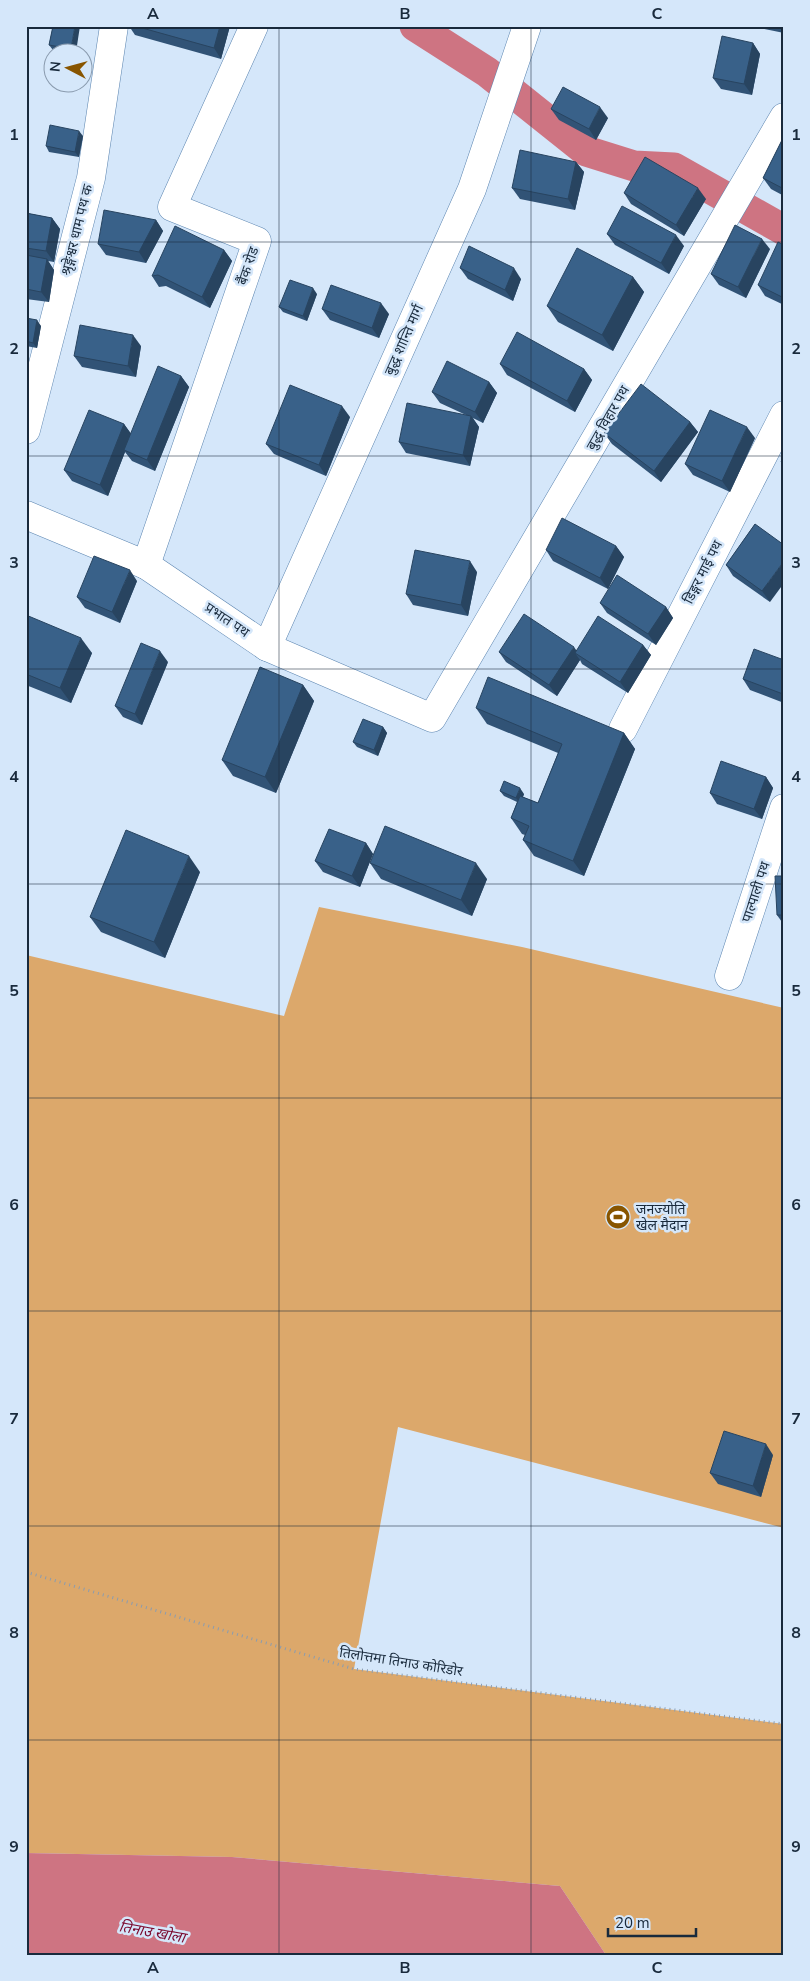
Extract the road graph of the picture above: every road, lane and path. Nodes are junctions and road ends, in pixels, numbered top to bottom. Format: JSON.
{"nodes":[{"id":1,"x":114,"y":26,"type":"edge"},
{"id":2,"x":254,"y":26,"type":"edge"},
{"id":3,"x":527,"y":26,"type":"edge"},
{"id":4,"x":784,"y":117,"type":"edge"},
{"id":5,"x":784,"y":415,"type":"edge"},
{"id":6,"x":26,"y":430,"type":"edge"},
{"id":7,"x":26,"y":515,"type":"edge"},
{"id":8,"x":146,"y":565,"type":"junction"},
{"id":9,"x":267,"y":647,"type":"junction"},
{"id":10,"x":432,"y":718,"type":"joint"},
{"id":11,"x":623,"y":729,"type":"dead end"},
{"id":12,"x":784,"y":808,"type":"edge"},
{"id":13,"x":728,"y":976,"type":"dead end"},
{"id":14,"x":26,"y":1572,"type":"edge"},
{"id":15,"x":784,"y":1724,"type":"edge"}],
"edges":[{"from":1,"to":6,"type":"street","name":"श्रृङ्गेश्वर धाम पथ क"},
{"from":2,"to":8,"type":"street","name":"बैंक रोड"},
{"from":3,"to":9,"type":"street","name":"बुद्ध शान्ति मार्ग"},
{"from":4,"to":10,"type":"street","name":"बुद्ध विहार पथ"},
{"from":5,"to":11,"type":"street","name":"डिङ्गर माई पथ"},
{"from":7,"to":8,"type":"street","name":"प्रभात पथ"},
{"from":8,"to":9,"type":"street","name":"प्रभात पथ"},
{"from":9,"to":10,"type":"street","name":"प्रभात पथ"},
{"from":12,"to":13,"type":"street","name":"पाल्पाली पथ"},
{"from":14,"to":15,"type":"path","name":"तिलोत्तमा तिनाउ कोरिडोर"}]}
